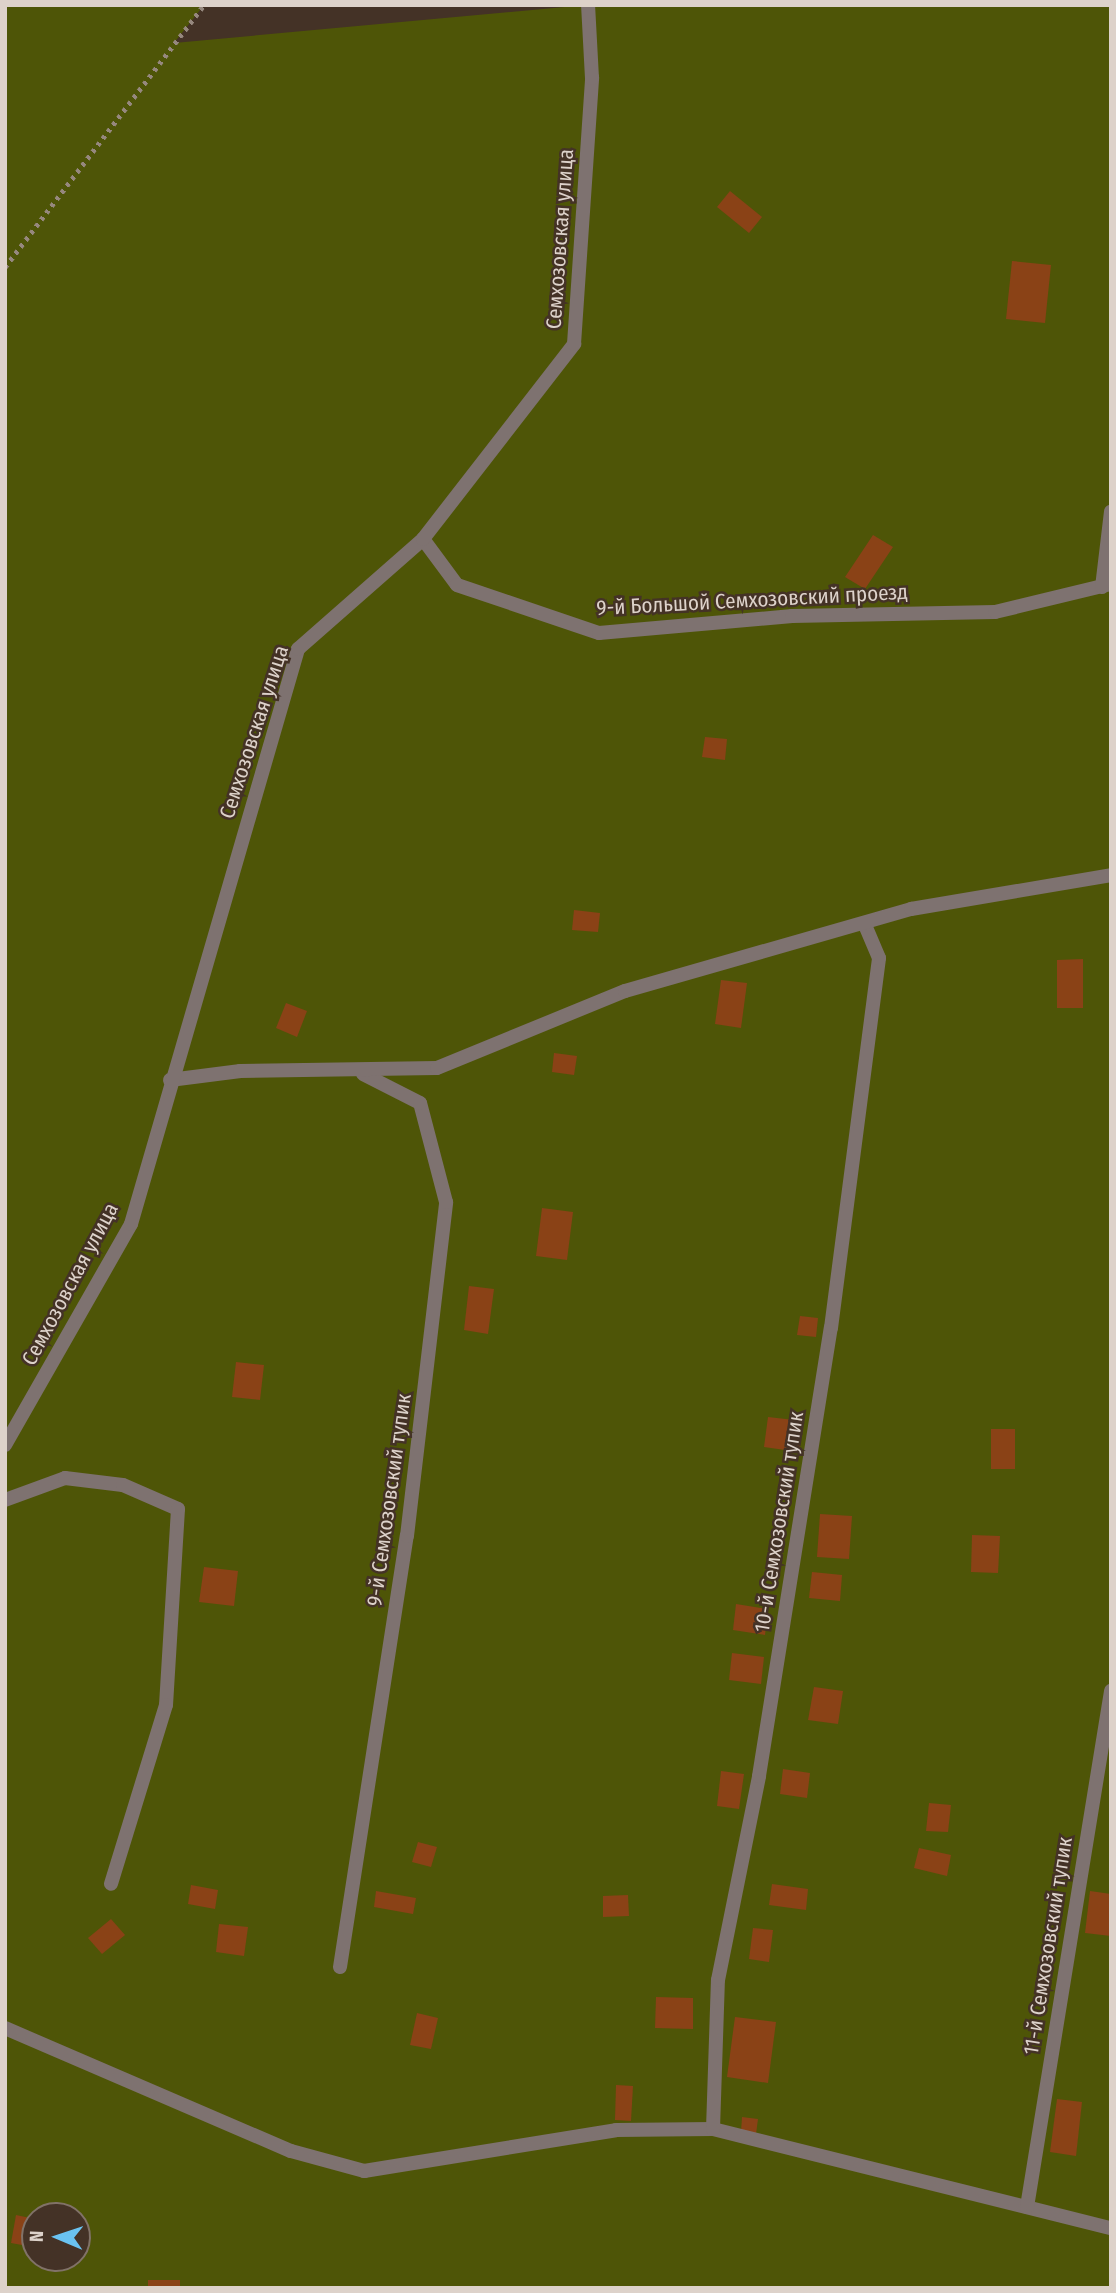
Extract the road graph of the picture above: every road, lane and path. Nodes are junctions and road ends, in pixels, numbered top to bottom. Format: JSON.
{"nodes":[{"id":1,"x":204,"y":5,"type":"edge"},
{"id":2,"x":587,"y":5,"type":"edge"},
{"id":3,"x":5,"y":267,"type":"edge"},
{"id":4,"x":1111,"y":512,"type":"edge"},
{"id":5,"x":422,"y":539,"type":"junction"},
{"id":6,"x":1106,"y":586,"type":"edge"},
{"id":7,"x":1111,"y":875,"type":"edge"},
{"id":8,"x":864,"y":923,"type":"junction"},
{"id":9,"x":363,"y":1074,"type":"junction"},
{"id":10,"x":170,"y":1080,"type":"junction"},
{"id":11,"x":5,"y":1445,"type":"edge"},
{"id":12,"x":5,"y":1500,"type":"edge"},
{"id":13,"x":1111,"y":1691,"type":"edge"},
{"id":14,"x":111,"y":1884,"type":"dead end"},
{"id":15,"x":340,"y":1967,"type":"dead end"},
{"id":16,"x":5,"y":2028,"type":"edge"},
{"id":17,"x":713,"y":2129,"type":"junction"},
{"id":18,"x":1027,"y":2207,"type":"junction"},
{"id":19,"x":1111,"y":2228,"type":"edge"}],
"edges":[{"from":1,"to":3,"type":"path"},
{"from":2,"to":5,"type":"street","name":"Семхозовская улица"},
{"from":4,"to":6,"type":"street"},
{"from":5,"to":6,"type":"street","name":"9-й Большой Семхозовский проезд"},
{"from":5,"to":10,"type":"street","name":"Семхозовская улица"},
{"from":7,"to":8,"type":"street"},
{"from":8,"to":9,"type":"street"},
{"from":8,"to":17,"type":"street","name":"10-й Семхозовский тупик"},
{"from":9,"to":10,"type":"street"},
{"from":9,"to":15,"type":"street","name":"9-й Семхозовский тупик"},
{"from":10,"to":11,"type":"street","name":"Семхозовская улица"},
{"from":12,"to":14,"type":"street"},
{"from":13,"to":18,"type":"street","name":"11-й Семхозовский тупик"},
{"from":16,"to":17,"type":"street"},
{"from":17,"to":18,"type":"street"},
{"from":18,"to":19,"type":"street"}]}
